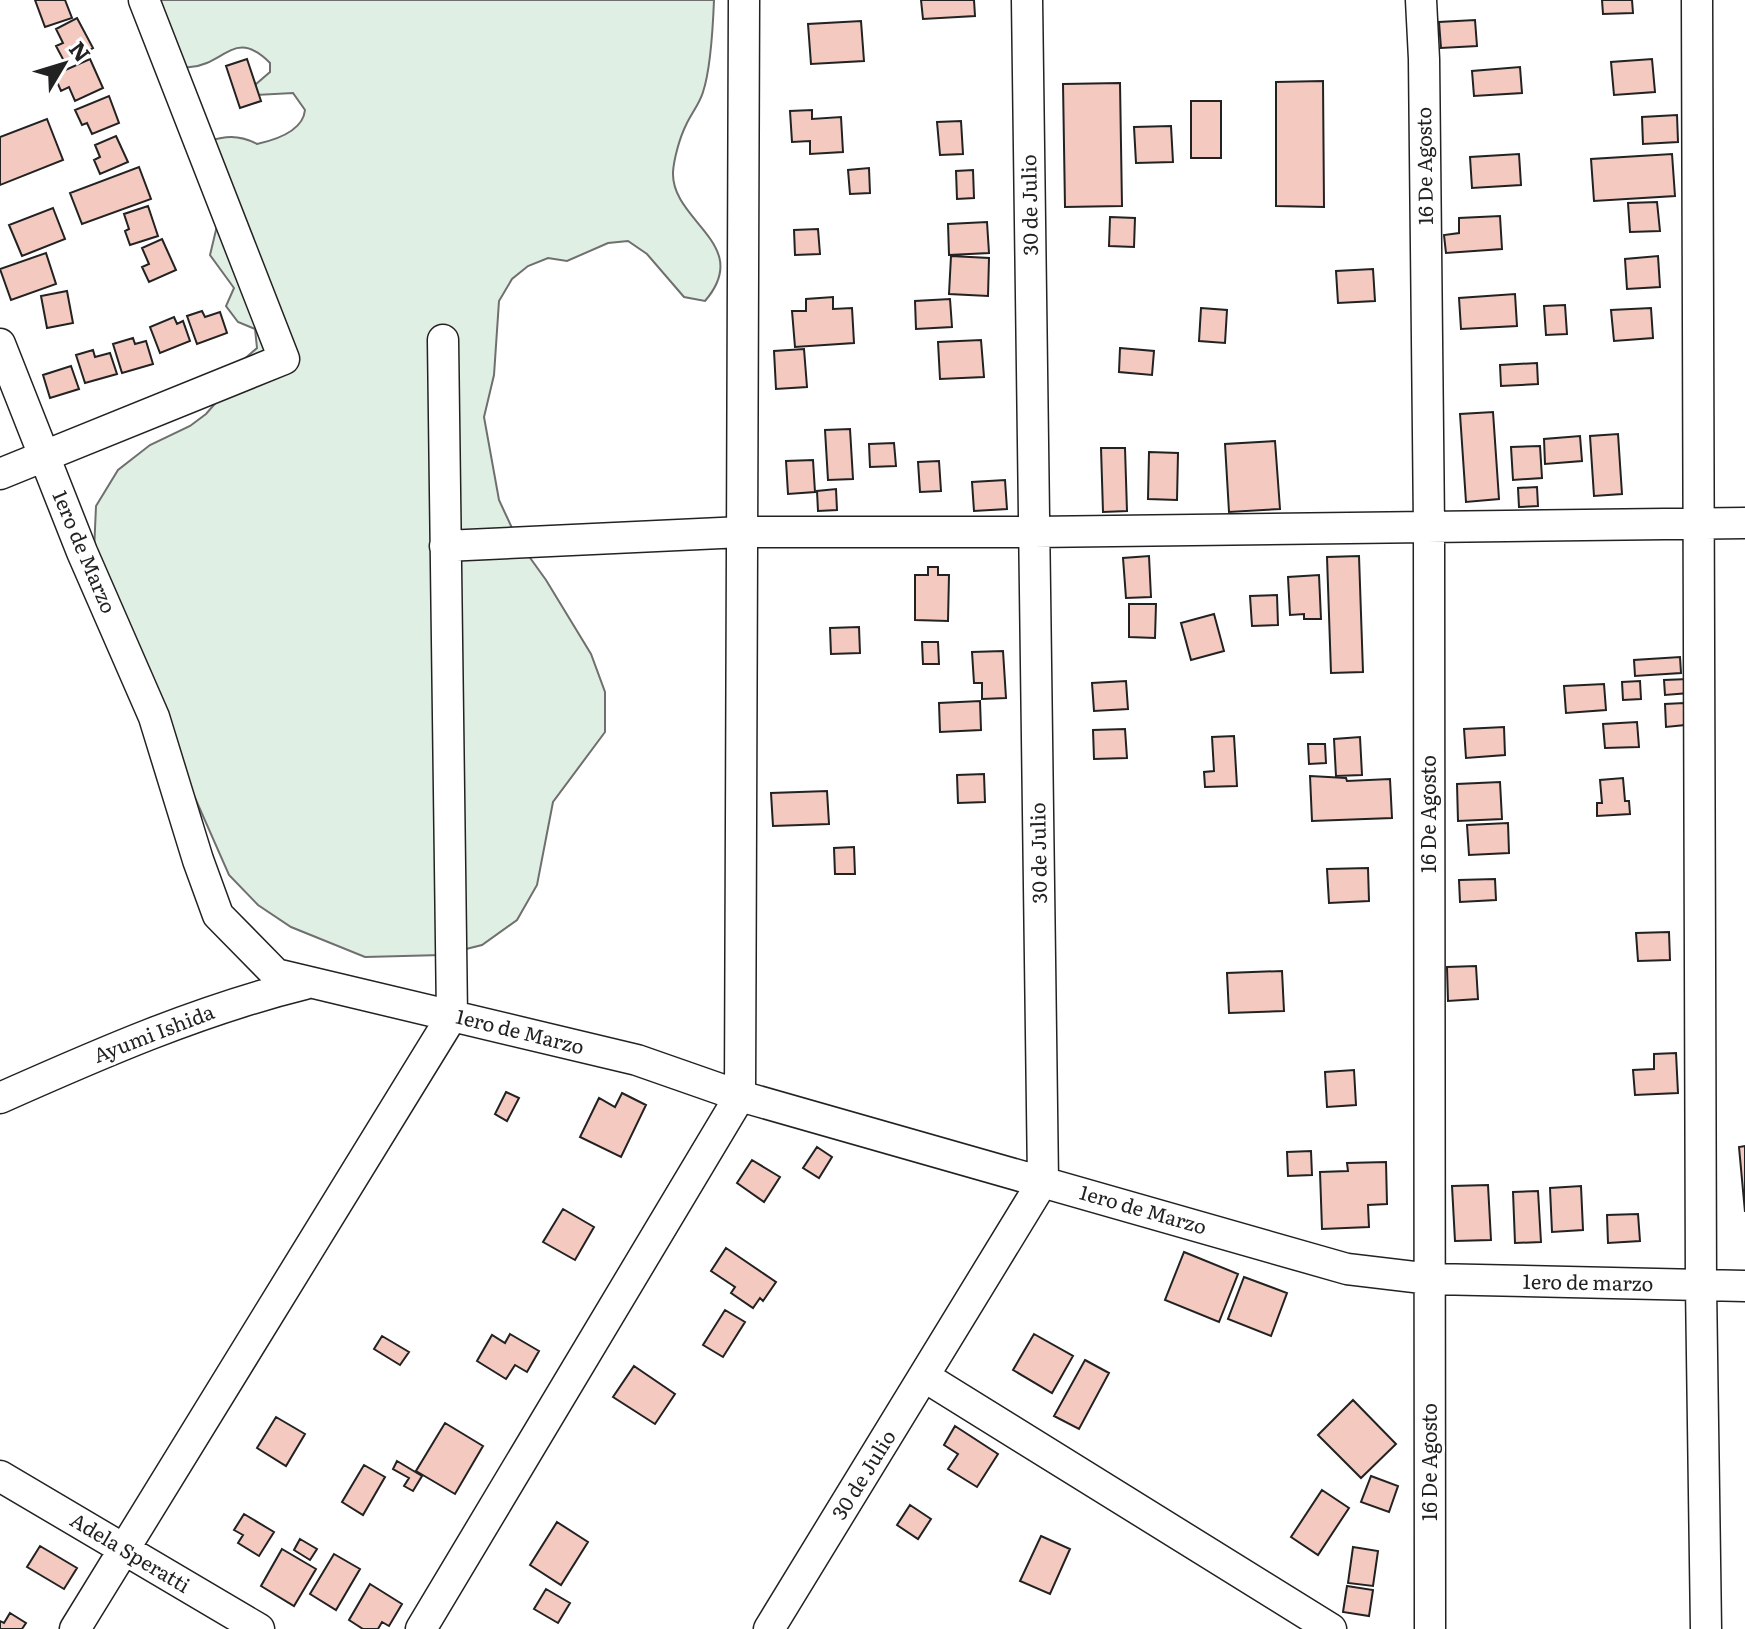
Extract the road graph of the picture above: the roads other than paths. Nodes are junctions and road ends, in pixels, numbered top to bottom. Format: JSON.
{"nodes":[{"id":1,"x":144,"y":0,"type":"edge"},
{"id":2,"x":744,"y":0,"type":"edge"},
{"id":3,"x":1027,"y":0,"type":"edge"},
{"id":4,"x":1421,"y":0,"type":"edge"},
{"id":5,"x":1697,"y":0,"type":"edge"},
{"id":6,"x":443,"y":340,"type":"dead end"},
{"id":7,"x":0,"y":344,"type":"edge"},
{"id":8,"x":44,"y":456,"type":"junction"},
{"id":9,"x":0,"y":474,"type":"edge"},
{"id":10,"x":1699,"y":523,"type":"junction"},
{"id":11,"x":1745,"y":523,"type":"edge"},
{"id":12,"x":1429,"y":527,"type":"junction"},
{"id":13,"x":742,"y":532,"type":"junction"},
{"id":14,"x":1034,"y":532,"type":"junction"},
{"id":15,"x":445,"y":546,"type":"junction"},
{"id":16,"x":311,"y":982,"type":"junction"},
{"id":17,"x":452,"y":1016,"type":"junction"},
{"id":18,"x":740,"y":1096,"type":"junction"},
{"id":19,"x":0,"y":1098,"type":"edge"},
{"id":20,"x":1043,"y":1181,"type":"junction"},
{"id":21,"x":1431,"y":1279,"type":"junction"},
{"id":22,"x":1701,"y":1286,"type":"junction"},
{"id":23,"x":1745,"y":1286,"type":"edge"},
{"id":24,"x":925,"y":1377,"type":"junction"},
{"id":25,"x":0,"y":1476,"type":"edge"},
{"id":26,"x":124,"y":1549,"type":"junction"},
{"id":27,"x":75,"y":1629,"type":"edge"},
{"id":28,"x":259,"y":1629,"type":"edge"},
{"id":29,"x":421,"y":1629,"type":"edge"},
{"id":30,"x":769,"y":1629,"type":"edge"},
{"id":31,"x":1331,"y":1629,"type":"edge"},
{"id":32,"x":1430,"y":1629,"type":"edge"},
{"id":33,"x":1706,"y":1629,"type":"edge"}],
"edges":[{"from":1,"to":8,"type":"street"},
{"from":2,"to":13,"type":"street"},
{"from":3,"to":14,"type":"street","name":"30 de Julio"},
{"from":4,"to":12,"type":"street","name":"16 De Agosto"},
{"from":5,"to":10,"type":"street"},
{"from":6,"to":15,"type":"street"},
{"from":7,"to":8,"type":"street","name":"1ero de Marzo"},
{"from":8,"to":9,"type":"street"},
{"from":8,"to":16,"type":"street","name":"1ero de Marzo"},
{"from":10,"to":11,"type":"street"},
{"from":10,"to":12,"type":"street"},
{"from":10,"to":22,"type":"street"},
{"from":12,"to":14,"type":"street"},
{"from":12,"to":21,"type":"street","name":"16 De Agosto"},
{"from":13,"to":14,"type":"street"},
{"from":13,"to":15,"type":"street"},
{"from":13,"to":18,"type":"street"},
{"from":14,"to":20,"type":"street","name":"30 de Julio"},
{"from":15,"to":17,"type":"street"},
{"from":16,"to":17,"type":"street","name":"1ero de Marzo"},
{"from":16,"to":19,"type":"street","name":"Ayumi Ishida"},
{"from":17,"to":18,"type":"street","name":"1ero de Marzo"},
{"from":17,"to":26,"type":"street"},
{"from":18,"to":20,"type":"street","name":"1ero de Marzo"},
{"from":18,"to":29,"type":"street"},
{"from":20,"to":21,"type":"street","name":"1ero de Marzo"},
{"from":20,"to":24,"type":"street","name":"30 de Julio"},
{"from":21,"to":22,"type":"street","name":"1ero de marzo"},
{"from":21,"to":32,"type":"street","name":"16 De Agosto"},
{"from":22,"to":23,"type":"street","name":"1ero de marzo"},
{"from":22,"to":33,"type":"street"},
{"from":24,"to":30,"type":"street","name":"30 de Julio"},
{"from":24,"to":31,"type":"street"},
{"from":25,"to":26,"type":"street","name":"Adela Speratti"},
{"from":26,"to":27,"type":"street"},
{"from":26,"to":28,"type":"street","name":"Adela Speratti"}]}
